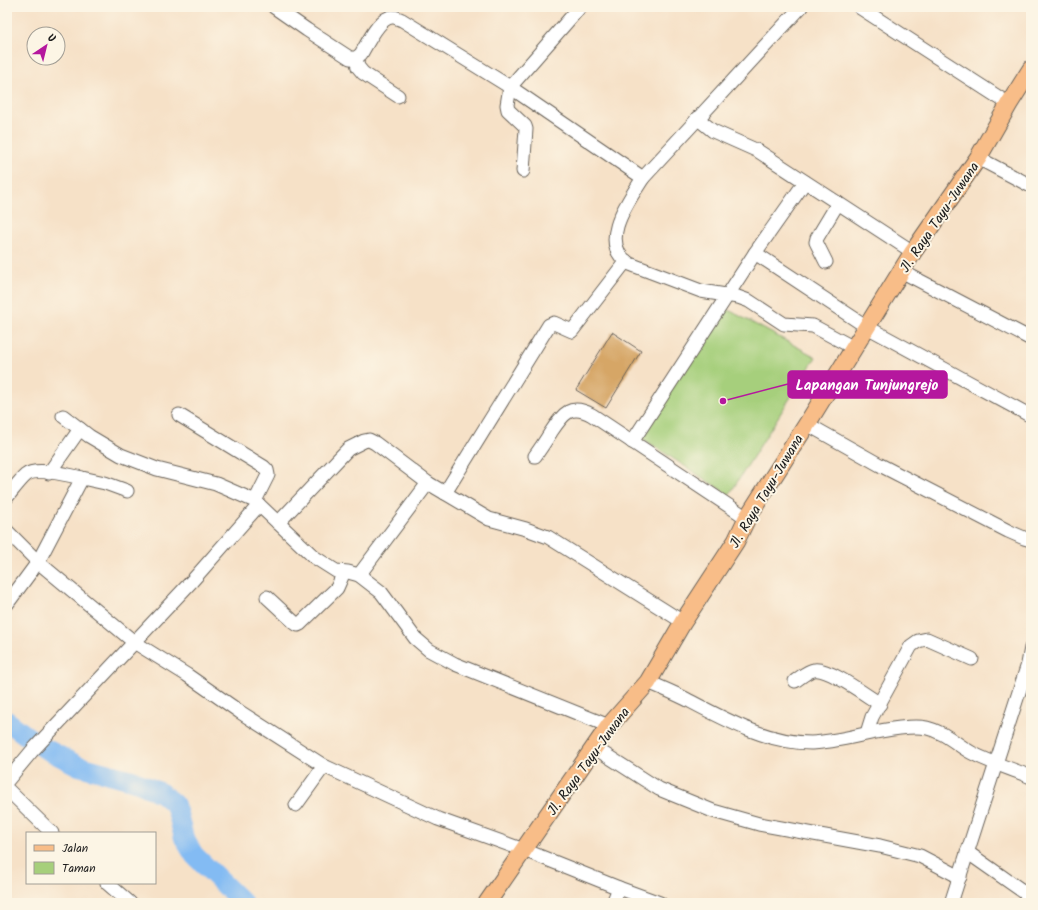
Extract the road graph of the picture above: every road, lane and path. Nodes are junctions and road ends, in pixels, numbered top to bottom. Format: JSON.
{"nodes":[{"id":1,"x":274,"y":7,"type":"edge"},
{"id":2,"x":580,"y":7,"type":"edge"},
{"id":3,"x":802,"y":7,"type":"edge"},
{"id":4,"x":859,"y":7,"type":"edge"},
{"id":5,"x":356,"y":58,"type":"junction"},
{"id":6,"x":1031,"y":69,"type":"edge"},
{"id":7,"x":510,"y":87,"type":"junction"},
{"id":8,"x":398,"y":96,"type":"dead end"},
{"id":9,"x":1009,"y":104,"type":"junction"},
{"id":10,"x":697,"y":118,"type":"junction"},
{"id":11,"x":978,"y":158,"type":"junction"},
{"id":12,"x":523,"y":171,"type":"dead end"},
{"id":13,"x":643,"y":178,"type":"junction"},
{"id":14,"x":805,"y":182,"type":"junction"},
{"id":15,"x":1031,"y":186,"type":"edge"},
{"id":16,"x":838,"y":203,"type":"junction"},
{"id":17,"x":914,"y":252,"type":"junction"},
{"id":18,"x":755,"y":253,"type":"junction"},
{"id":19,"x":626,"y":261,"type":"junction"},
{"id":20,"x":826,"y":262,"type":"dead end"},
{"id":21,"x":901,"y":271,"type":"junction"},
{"id":22,"x":727,"y":296,"type":"junction"},
{"id":23,"x":867,"y":327,"type":"junction"},
{"id":24,"x":1031,"y":339,"type":"edge"},
{"id":25,"x":854,"y":348,"type":"junction"},
{"id":26,"x":180,"y":415,"type":"dead end"},
{"id":27,"x":63,"y":416,"type":"dead end"},
{"id":28,"x":1031,"y":416,"type":"edge"},
{"id":29,"x":807,"y":424,"type":"junction"},
{"id":30,"x":80,"y":429,"type":"junction"},
{"id":31,"x":632,"y":442,"type":"junction"},
{"id":32,"x":535,"y":456,"type":"dead end"},
{"id":33,"x":49,"y":473,"type":"junction"},
{"id":34,"x":82,"y":478,"type":"junction"},
{"id":35,"x":428,"y":483,"type":"junction"},
{"id":36,"x":127,"y":491,"type":"dead end"},
{"id":37,"x":445,"y":493,"type":"junction"},
{"id":38,"x":7,"y":497,"type":"edge"},
{"id":39,"x":257,"y":503,"type":"junction"},
{"id":40,"x":747,"y":518,"type":"junction"},
{"id":41,"x":278,"y":523,"type":"junction"},
{"id":42,"x":7,"y":531,"type":"edge"},
{"id":43,"x":1031,"y":540,"type":"edge"},
{"id":44,"x":38,"y":562,"type":"junction"},
{"id":45,"x":344,"y":572,"type":"junction"},
{"id":46,"x":360,"y":575,"type":"junction"},
{"id":47,"x":268,"y":597,"type":"dead end"},
{"id":48,"x":7,"y":604,"type":"edge"},
{"id":49,"x":683,"y":622,"type":"junction"},
{"id":50,"x":134,"y":642,"type":"junction"},
{"id":51,"x":1031,"y":648,"type":"edge"},
{"id":52,"x":972,"y":659,"type":"dead end"},
{"id":53,"x":795,"y":681,"type":"dead end"},
{"id":54,"x":648,"y":682,"type":"junction"},
{"id":55,"x":880,"y":704,"type":"junction"},
{"id":56,"x":609,"y":726,"type":"junction"},
{"id":57,"x":867,"y":733,"type":"junction"},
{"id":58,"x":595,"y":748,"type":"junction"},
{"id":59,"x":996,"y":763,"type":"junction"},
{"id":60,"x":324,"y":766,"type":"junction"},
{"id":61,"x":1031,"y":777,"type":"edge"},
{"id":62,"x":7,"y":782,"type":"edge"},
{"id":63,"x":7,"y":789,"type":"edge"},
{"id":64,"x":296,"y":805,"type":"dead end"},
{"id":65,"x":51,"y":832,"type":"edge"},
{"id":66,"x":524,"y":850,"type":"junction"},
{"id":67,"x":967,"y":852,"type":"junction"},
{"id":68,"x":960,"y":877,"type":"junction"},
{"id":69,"x":108,"y":884,"type":"edge"},
{"id":70,"x":619,"y":888,"type":"junction"},
{"id":71,"x":1031,"y":897,"type":"edge"},
{"id":72,"x":130,"y":903,"type":"edge"},
{"id":73,"x":487,"y":903,"type":"edge"},
{"id":74,"x":614,"y":903,"type":"edge"},
{"id":75,"x":660,"y":903,"type":"edge"},
{"id":76,"x":951,"y":903,"type":"edge"}],
"edges":[{"from":1,"to":5,"type":"street"},
{"from":2,"to":7,"type":"street"},
{"from":3,"to":10,"type":"street"},
{"from":4,"to":9,"type":"street"},
{"from":5,"to":7,"type":"street"},
{"from":5,"to":8,"type":"street"},
{"from":6,"to":9,"type":"main road","name":"Jl. Raya Tayu-Juwana"},
{"from":7,"to":12,"type":"street"},
{"from":7,"to":13,"type":"street"},
{"from":9,"to":11,"type":"main road","name":"Jl. Raya Tayu-Juwana"},
{"from":10,"to":13,"type":"street"},
{"from":10,"to":14,"type":"street"},
{"from":11,"to":15,"type":"street"},
{"from":11,"to":17,"type":"main road","name":"Jl. Raya Tayu-Juwana"},
{"from":13,"to":19,"type":"street"},
{"from":14,"to":16,"type":"street"},
{"from":14,"to":18,"type":"street"},
{"from":16,"to":17,"type":"street"},
{"from":16,"to":20,"type":"street"},
{"from":17,"to":21,"type":"main road","name":"Jl. Raya Tayu-Juwana"},
{"from":18,"to":22,"type":"street"},
{"from":18,"to":23,"type":"street"},
{"from":19,"to":22,"type":"street"},
{"from":19,"to":37,"type":"street"},
{"from":21,"to":23,"type":"main road","name":"Jl. Raya Tayu-Juwana"},
{"from":21,"to":24,"type":"street"},
{"from":22,"to":25,"type":"street"},
{"from":22,"to":31,"type":"street"},
{"from":23,"to":25,"type":"main road","name":"Jl. Raya Tayu-Juwana"},
{"from":23,"to":28,"type":"street"},
{"from":25,"to":29,"type":"main road","name":"Jl. Raya Tayu-Juwana"},
{"from":26,"to":39,"type":"street"},
{"from":27,"to":30,"type":"street"},
{"from":29,"to":40,"type":"main road","name":"Jl. Raya Tayu-Juwana"},
{"from":29,"to":43,"type":"street"},
{"from":30,"to":33,"type":"street"},
{"from":30,"to":39,"type":"street"},
{"from":31,"to":32,"type":"street"},
{"from":31,"to":40,"type":"street"},
{"from":33,"to":34,"type":"street"},
{"from":33,"to":38,"type":"street"},
{"from":34,"to":36,"type":"street"},
{"from":34,"to":44,"type":"street"},
{"from":35,"to":37,"type":"street"},
{"from":35,"to":41,"type":"street"},
{"from":35,"to":46,"type":"street"},
{"from":37,"to":49,"type":"street"},
{"from":39,"to":41,"type":"street"},
{"from":39,"to":50,"type":"street"},
{"from":40,"to":49,"type":"main road","name":"Jl. Raya Tayu-Juwana"},
{"from":41,"to":45,"type":"street"},
{"from":42,"to":44,"type":"street"},
{"from":44,"to":48,"type":"street"},
{"from":44,"to":50,"type":"street"},
{"from":45,"to":46,"type":"street"},
{"from":45,"to":47,"type":"street"},
{"from":46,"to":56,"type":"street"},
{"from":49,"to":54,"type":"main road","name":"Jl. Raya Tayu-Juwana"},
{"from":50,"to":60,"type":"street"},
{"from":50,"to":62,"type":"street"},
{"from":51,"to":59,"type":"street"},
{"from":52,"to":55,"type":"street"},
{"from":53,"to":55,"type":"street"},
{"from":54,"to":56,"type":"main road","name":"Jl. Raya Tayu-Juwana"},
{"from":54,"to":57,"type":"street"},
{"from":55,"to":57,"type":"street"},
{"from":56,"to":58,"type":"main road","name":"Jl. Raya Tayu-Juwana"},
{"from":57,"to":59,"type":"street"},
{"from":58,"to":66,"type":"main road","name":"Jl. Raya Tayu-Juwana"},
{"from":58,"to":68,"type":"street"},
{"from":59,"to":61,"type":"street"},
{"from":59,"to":67,"type":"street"},
{"from":60,"to":64,"type":"street"},
{"from":60,"to":66,"type":"street"},
{"from":63,"to":65,"type":"street"},
{"from":66,"to":70,"type":"street"},
{"from":66,"to":73,"type":"main road","name":"Jl. Raya Tayu-Juwana"},
{"from":67,"to":68,"type":"street"},
{"from":67,"to":71,"type":"street"},
{"from":68,"to":76,"type":"street"},
{"from":69,"to":72,"type":"street"},
{"from":70,"to":74,"type":"street"},
{"from":70,"to":75,"type":"street"}]}
